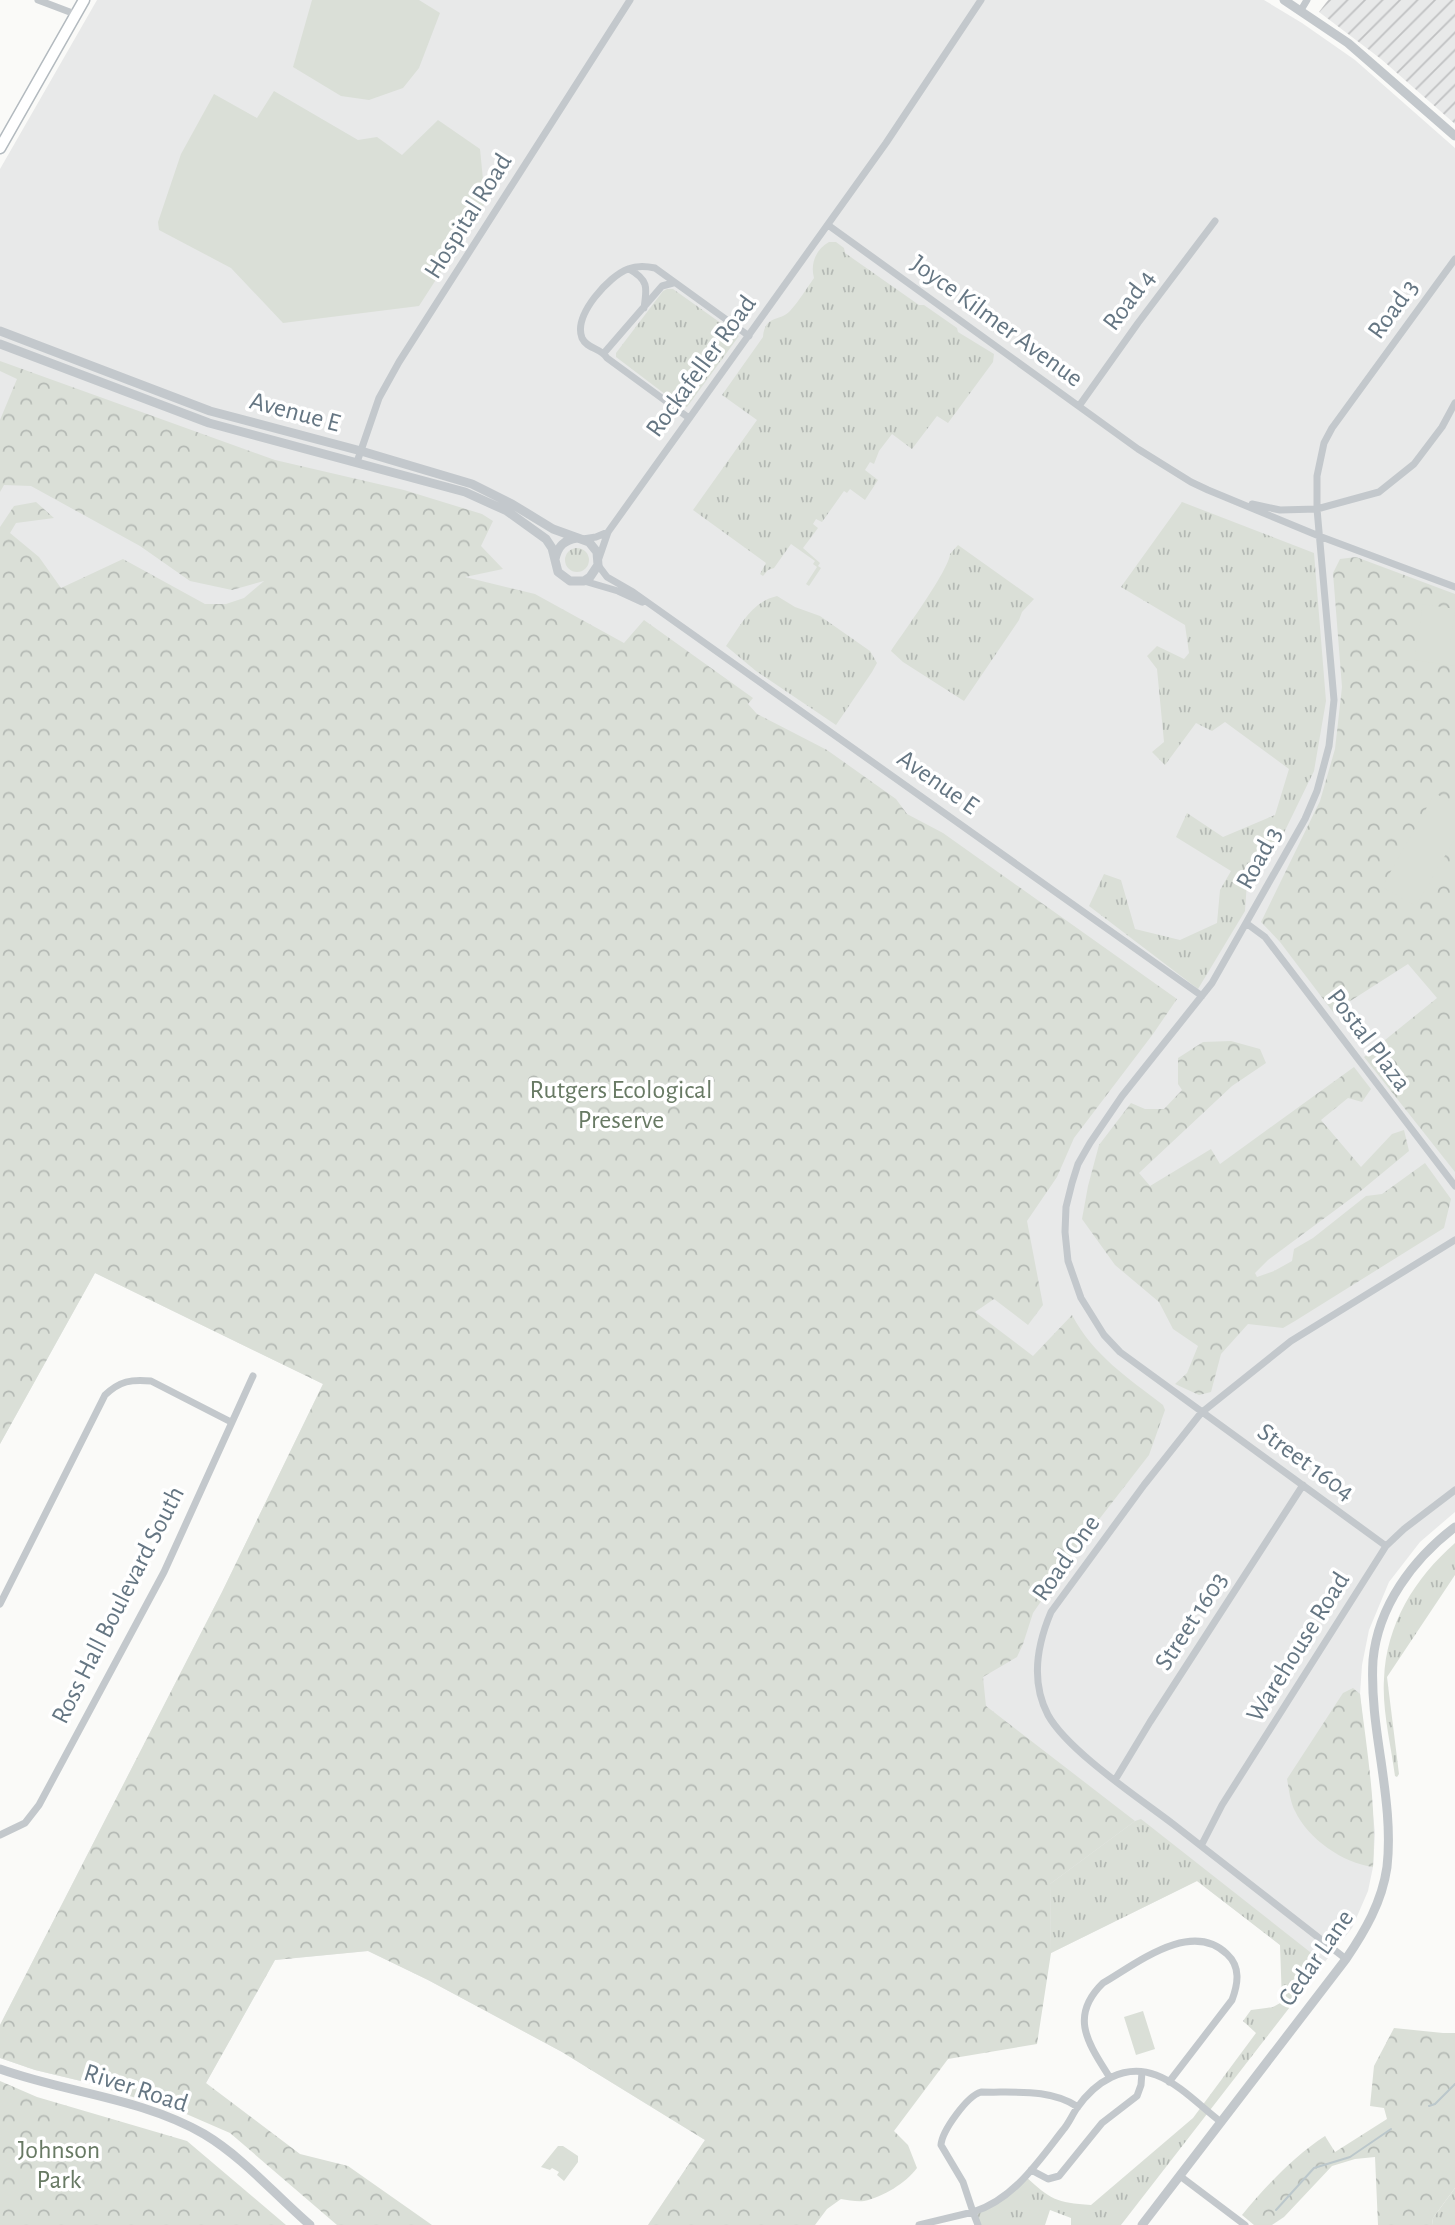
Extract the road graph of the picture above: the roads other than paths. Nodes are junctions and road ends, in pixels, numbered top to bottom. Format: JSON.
{"nodes":[{"id":1,"x":38,"y":0,"type":"edge"},
{"id":2,"x":84,"y":0,"type":"edge"},
{"id":3,"x":630,"y":0,"type":"edge"},
{"id":4,"x":982,"y":0,"type":"edge"},
{"id":5,"x":1284,"y":0,"type":"edge"},
{"id":6,"x":1307,"y":0,"type":"edge"},
{"id":7,"x":1301,"y":10,"type":"junction"},
{"id":8,"x":75,"y":15,"type":"junction"},
{"id":9,"x":1455,"y":136,"type":"edge"},
{"id":10,"x":0,"y":148,"type":"edge"},
{"id":11,"x":1215,"y":221,"type":"dead end"},
{"id":12,"x":828,"y":225,"type":"junction"},
{"id":13,"x":1455,"y":259,"type":"edge"},
{"id":14,"x":628,"y":269,"type":"junction"},
{"id":15,"x":673,"y":283,"type":"junction"},
{"id":16,"x":643,"y":310,"type":"junction"},
{"id":17,"x":0,"y":331,"type":"edge"},
{"id":18,"x":748,"y":336,"type":"junction"},
{"id":19,"x":0,"y":344,"type":"edge"},
{"id":20,"x":604,"y":353,"type":"junction"},
{"id":21,"x":1455,"y":403,"type":"edge"},
{"id":22,"x":1079,"y":406,"type":"junction"},
{"id":23,"x":689,"y":418,"type":"junction"},
{"id":24,"x":361,"y":451,"type":"junction"},
{"id":25,"x":357,"y":462,"type":"junction"},
{"id":26,"x":1238,"y":502,"type":"junction"},
{"id":27,"x":1317,"y":509,"type":"junction"},
{"id":28,"x":608,"y":531,"type":"junction"},
{"id":29,"x":1320,"y":536,"type":"junction"},
{"id":30,"x":580,"y":539,"type":"junction"},
{"id":31,"x":555,"y":558,"type":"junction"},
{"id":32,"x":598,"y":562,"type":"junction"},
{"id":33,"x":584,"y":581,"type":"junction"},
{"id":34,"x":1455,"y":587,"type":"edge"},
{"id":35,"x":649,"y":604,"type":"junction"},
{"id":36,"x":1246,"y":923,"type":"junction"},
{"id":37,"x":1202,"y":996,"type":"junction"},
{"id":38,"x":1455,"y":1186,"type":"edge"},
{"id":39,"x":1455,"y":1240,"type":"edge"},
{"id":40,"x":253,"y":1377,"type":"dead end"},
{"id":41,"x":1201,"y":1413,"type":"junction"},
{"id":42,"x":231,"y":1422,"type":"junction"},
{"id":43,"x":1303,"y":1485,"type":"junction"},
{"id":44,"x":1455,"y":1490,"type":"edge"},
{"id":45,"x":1455,"y":1527,"type":"edge"},
{"id":46,"x":1386,"y":1546,"type":"junction"},
{"id":47,"x":0,"y":1604,"type":"edge"},
{"id":48,"x":1115,"y":1780,"type":"junction"},
{"id":49,"x":0,"y":1835,"type":"edge"},
{"id":50,"x":1201,"y":1846,"type":"junction"},
{"id":51,"x":1346,"y":1959,"type":"junction"},
{"id":52,"x":0,"y":2069,"type":"edge"},
{"id":53,"x":1142,"y":2072,"type":"junction"},
{"id":54,"x":1110,"y":2078,"type":"junction"},
{"id":55,"x":1169,"y":2082,"type":"junction"},
{"id":56,"x":1078,"y":2108,"type":"junction"},
{"id":57,"x":1222,"y":2122,"type":"junction"},
{"id":58,"x":1031,"y":2170,"type":"junction"},
{"id":59,"x":1180,"y":2176,"type":"junction"},
{"id":60,"x":973,"y":2213,"type":"junction"},
{"id":61,"x":310,"y":2225,"type":"edge"},
{"id":62,"x":919,"y":2225,"type":"edge"},
{"id":63,"x":978,"y":2225,"type":"edge"},
{"id":64,"x":1142,"y":2225,"type":"edge"},
{"id":65,"x":1245,"y":2225,"type":"edge"}],
"edges":[{"from":1,"to":8,"type":"street"},
{"from":2,"to":8,"type":"main road"},
{"from":3,"to":24,"type":"street","name":"Hospital Road"},
{"from":4,"to":12,"type":"street"},
{"from":5,"to":7,"type":"street"},
{"from":6,"to":7,"type":"street"},
{"from":7,"to":9,"type":"street"},
{"from":8,"to":10,"type":"main road"},
{"from":11,"to":22,"type":"street","name":"Road 4"},
{"from":12,"to":18,"type":"street","name":"Rockafeller Road"},
{"from":12,"to":22,"type":"street","name":"Joyce Kilmer Avenue"},
{"from":13,"to":27,"type":"street","name":"Road 3"},
{"from":14,"to":15,"type":"street"},
{"from":14,"to":16,"type":"street"},
{"from":14,"to":20,"type":"street"},
{"from":15,"to":16,"type":"street"},
{"from":15,"to":18,"type":"street"},
{"from":16,"to":20,"type":"street"},
{"from":17,"to":24,"type":"street","name":"Avenue E"},
{"from":18,"to":23,"type":"street","name":"Rockafeller Road"},
{"from":19,"to":25,"type":"street","name":"Avenue E"},
{"from":20,"to":23,"type":"street"},
{"from":21,"to":27,"type":"street","name":"Joyce Kilmer Avenue"},
{"from":22,"to":26,"type":"street","name":"Joyce Kilmer Avenue"},
{"from":23,"to":28,"type":"street","name":"Rockafeller Road"},
{"from":24,"to":25,"type":"street","name":"Hospital Road"},
{"from":24,"to":30,"type":"street","name":"Avenue E"},
{"from":25,"to":31,"type":"street","name":"Avenue E"},
{"from":26,"to":27,"type":"street","name":"Joyce Kilmer Avenue"},
{"from":26,"to":29,"type":"street","name":"Joyce Kilmer Avenue"},
{"from":27,"to":29,"type":"street","name":"Road 3"},
{"from":28,"to":30,"type":"street"},
{"from":28,"to":32,"type":"street","name":"Rockafeller Road"},
{"from":29,"to":34,"type":"street","name":"Joyce Kilmer Avenue"},
{"from":29,"to":36,"type":"street","name":"Road 3"},
{"from":30,"to":31,"type":"street"},
{"from":30,"to":32,"type":"street","name":"Avenue E"},
{"from":31,"to":33,"type":"street","name":"Avenue E"},
{"from":32,"to":33,"type":"street"},
{"from":32,"to":35,"type":"street","name":"Avenue E"},
{"from":33,"to":35,"type":"street","name":"Avenue E"},
{"from":35,"to":37,"type":"street","name":"Avenue E"},
{"from":36,"to":37,"type":"street","name":"Road 3"},
{"from":36,"to":38,"type":"street","name":"Postal Plaza"},
{"from":37,"to":41,"type":"street","name":"Road 3"},
{"from":39,"to":41,"type":"street","name":"Road One"},
{"from":40,"to":42,"type":"street","name":"Ross Hall Boulevard South"},
{"from":41,"to":43,"type":"street","name":"Street 1604"},
{"from":41,"to":48,"type":"street","name":"Road One"},
{"from":42,"to":47,"type":"street"},
{"from":42,"to":49,"type":"street","name":"Ross Hall Boulevard South"},
{"from":43,"to":46,"type":"street","name":"Street 1604"},
{"from":43,"to":48,"type":"street","name":"Street 1603"},
{"from":44,"to":46,"type":"street","name":"Warehouse Road"},
{"from":45,"to":51,"type":"street","name":"Cedar Lane"},
{"from":46,"to":50,"type":"street","name":"Warehouse Road"},
{"from":48,"to":50,"type":"street","name":"Road One"},
{"from":50,"to":51,"type":"street","name":"Road One"},
{"from":51,"to":57,"type":"street","name":"Cedar Lane"},
{"from":52,"to":61,"type":"street","name":"River Road"},
{"from":53,"to":54,"type":"street"},
{"from":53,"to":55,"type":"street"},
{"from":53,"to":58,"type":"street"},
{"from":54,"to":55,"type":"street"},
{"from":54,"to":56,"type":"street"},
{"from":55,"to":57,"type":"street"},
{"from":56,"to":58,"type":"street"},
{"from":56,"to":60,"type":"street"},
{"from":57,"to":59,"type":"street","name":"Cedar Lane"},
{"from":58,"to":60,"type":"street"},
{"from":59,"to":64,"type":"street","name":"Cedar Lane"},
{"from":59,"to":65,"type":"street"},
{"from":60,"to":62,"type":"street"},
{"from":60,"to":63,"type":"street"}]}
